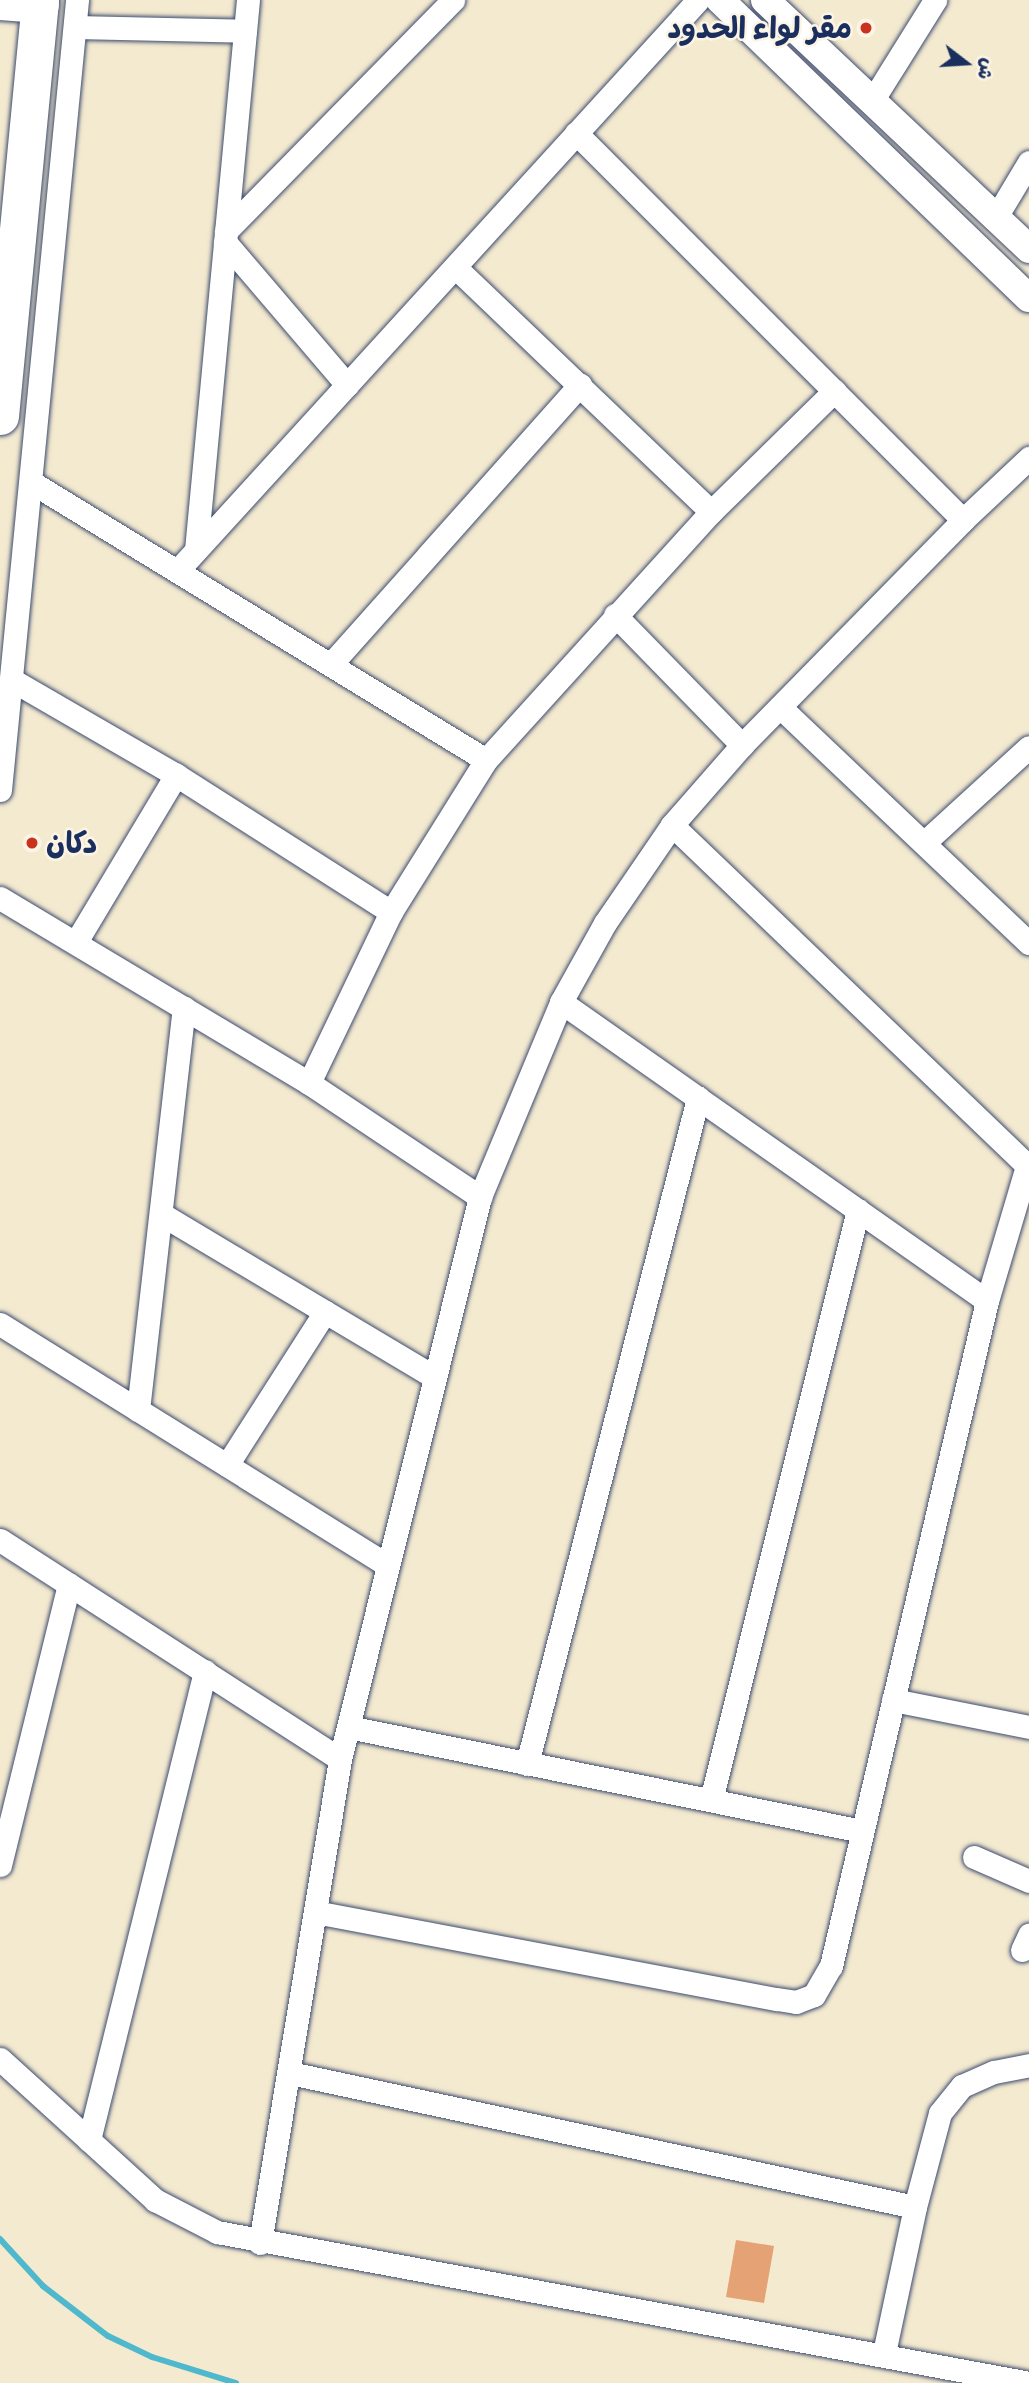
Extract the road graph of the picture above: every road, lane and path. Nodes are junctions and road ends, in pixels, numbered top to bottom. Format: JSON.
{"nodes":[{"id":1,"x":77,"y":0,"type":"edge"},
{"id":2,"x":248,"y":0,"type":"edge"},
{"id":3,"x":453,"y":0,"type":"edge"},
{"id":4,"x":698,"y":0,"type":"edge"},
{"id":5,"x":720,"y":0,"type":"edge"},
{"id":6,"x":765,"y":0,"type":"edge"},
{"id":7,"x":935,"y":0,"type":"edge"},
{"id":8,"x":0,"y":1,"type":"edge"},
{"id":9,"x":40,"y":2,"type":"edge"},
{"id":10,"x":75,"y":27,"type":"junction"},
{"id":11,"x":245,"y":31,"type":"junction"},
{"id":12,"x":872,"y":101,"type":"junction"},
{"id":13,"x":576,"y":133,"type":"junction"},
{"id":14,"x":1029,"y":162,"type":"edge"},
{"id":15,"x":996,"y":217,"type":"junction"},
{"id":16,"x":225,"y":236,"type":"junction"},
{"id":17,"x":1029,"y":249,"type":"edge"},
{"id":18,"x":455,"y":267,"type":"junction"},
{"id":19,"x":1029,"y":298,"type":"edge"},
{"id":20,"x":347,"y":384,"type":"junction"},
{"id":21,"x":580,"y":386,"type":"junction"},
{"id":22,"x":834,"y":391,"type":"junction"},
{"id":23,"x":0,"y":416,"type":"edge"},
{"id":24,"x":1029,"y":458,"type":"edge"},
{"id":25,"x":31,"y":482,"type":"junction"},
{"id":26,"x":711,"y":512,"type":"junction"},
{"id":27,"x":963,"y":520,"type":"junction"},
{"id":28,"x":196,"y":550,"type":"junction"},
{"id":29,"x":179,"y":569,"type":"junction"},
{"id":30,"x":614,"y":615,"type":"junction"},
{"id":31,"x":332,"y":663,"type":"junction"},
{"id":32,"x":12,"y":680,"type":"junction"},
{"id":33,"x":780,"y":707,"type":"junction"},
{"id":34,"x":743,"y":745,"type":"junction"},
{"id":35,"x":1029,"y":747,"type":"edge"},
{"id":36,"x":486,"y":760,"type":"junction"},
{"id":37,"x":176,"y":775,"type":"junction"},
{"id":38,"x":0,"y":790,"type":"edge"},
{"id":39,"x":672,"y":825,"type":"junction"},
{"id":40,"x":926,"y":841,"type":"junction"},
{"id":41,"x":0,"y":898,"type":"edge"},
{"id":42,"x":391,"y":912,"type":"junction"},
{"id":43,"x":76,"y":942,"type":"junction"},
{"id":44,"x":1029,"y":943,"type":"edge"},
{"id":45,"x":561,"y":1002,"type":"junction"},
{"id":46,"x":184,"y":1008,"type":"junction"},
{"id":47,"x":309,"y":1083,"type":"junction"},
{"id":48,"x":698,"y":1098,"type":"junction"},
{"id":49,"x":1028,"y":1166,"type":"edge"},
{"id":50,"x":480,"y":1197,"type":"junction"},
{"id":51,"x":858,"y":1210,"type":"junction"},
{"id":52,"x":161,"y":1214,"type":"junction"},
{"id":53,"x":987,"y":1301,"type":"junction"},
{"id":54,"x":325,"y":1311,"type":"junction"},
{"id":55,"x":0,"y":1324,"type":"edge"},
{"id":56,"x":434,"y":1377,"type":"junction"},
{"id":57,"x":138,"y":1410,"type":"junction"},
{"id":58,"x":227,"y":1465,"type":"junction"},
{"id":59,"x":0,"y":1540,"type":"edge"},
{"id":60,"x":387,"y":1565,"type":"junction"},
{"id":61,"x":69,"y":1584,"type":"junction"},
{"id":62,"x":205,"y":1671,"type":"junction"},
{"id":63,"x":893,"y":1700,"type":"junction"},
{"id":64,"x":348,"y":1727,"type":"junction"},
{"id":65,"x":1029,"y":1727,"type":"edge"},
{"id":66,"x":340,"y":1759,"type":"junction"},
{"id":67,"x":527,"y":1763,"type":"junction"},
{"id":68,"x":710,"y":1801,"type":"junction"},
{"id":69,"x":862,"y":1831,"type":"junction"},
{"id":70,"x":974,"y":1857,"type":"dead end"},
{"id":71,"x":0,"y":1865,"type":"edge"},
{"id":72,"x":1029,"y":1881,"type":"edge"},
{"id":73,"x":315,"y":1912,"type":"junction"},
{"id":74,"x":0,"y":2059,"type":"edge"},
{"id":75,"x":1029,"y":2065,"type":"edge"},
{"id":76,"x":290,"y":2073,"type":"junction"},
{"id":77,"x":89,"y":2140,"type":"junction"},
{"id":78,"x":915,"y":2207,"type":"junction"},
{"id":79,"x":260,"y":2243,"type":"junction"},
{"id":80,"x":884,"y":2353,"type":"junction"},
{"id":81,"x":1029,"y":2383,"type":"edge"}],
"edges":[{"from":1,"to":10,"type":"street"},
{"from":2,"to":11,"type":"street"},
{"from":3,"to":16,"type":"street"},
{"from":4,"to":13,"type":"street"},
{"from":5,"to":19,"type":"street"},
{"from":6,"to":12,"type":"street"},
{"from":7,"to":12,"type":"street"},
{"from":8,"to":9,"type":"highway"},
{"from":9,"to":23,"type":"highway"},
{"from":10,"to":11,"type":"street"},
{"from":10,"to":25,"type":"street"},
{"from":11,"to":16,"type":"street"},
{"from":12,"to":15,"type":"street"},
{"from":13,"to":18,"type":"street"},
{"from":13,"to":22,"type":"street"},
{"from":14,"to":15,"type":"street"},
{"from":15,"to":17,"type":"street"},
{"from":16,"to":20,"type":"street"},
{"from":16,"to":28,"type":"street"},
{"from":18,"to":20,"type":"street"},
{"from":18,"to":21,"type":"street"},
{"from":20,"to":28,"type":"street"},
{"from":21,"to":26,"type":"street"},
{"from":21,"to":31,"type":"street"},
{"from":22,"to":26,"type":"street"},
{"from":22,"to":27,"type":"street"},
{"from":24,"to":27,"type":"street"},
{"from":25,"to":29,"type":"street"},
{"from":25,"to":32,"type":"street"},
{"from":26,"to":30,"type":"street"},
{"from":27,"to":33,"type":"street"},
{"from":28,"to":29,"type":"street"},
{"from":29,"to":31,"type":"street"},
{"from":30,"to":34,"type":"street"},
{"from":30,"to":36,"type":"street"},
{"from":31,"to":36,"type":"street"},
{"from":32,"to":37,"type":"street"},
{"from":32,"to":38,"type":"street"},
{"from":33,"to":34,"type":"street"},
{"from":33,"to":40,"type":"street"},
{"from":34,"to":39,"type":"street"},
{"from":35,"to":40,"type":"street"},
{"from":36,"to":42,"type":"street"},
{"from":37,"to":42,"type":"street"},
{"from":37,"to":43,"type":"street"},
{"from":39,"to":45,"type":"street"},
{"from":39,"to":49,"type":"street"},
{"from":40,"to":44,"type":"street"},
{"from":41,"to":43,"type":"street"},
{"from":42,"to":47,"type":"street"},
{"from":43,"to":46,"type":"street"},
{"from":45,"to":48,"type":"street"},
{"from":45,"to":50,"type":"street"},
{"from":46,"to":47,"type":"street"},
{"from":46,"to":52,"type":"street"},
{"from":47,"to":50,"type":"street"},
{"from":48,"to":51,"type":"street"},
{"from":48,"to":67,"type":"street"},
{"from":49,"to":53,"type":"street"},
{"from":50,"to":56,"type":"street"},
{"from":51,"to":53,"type":"street"},
{"from":51,"to":68,"type":"street"},
{"from":52,"to":54,"type":"street"},
{"from":52,"to":57,"type":"street"},
{"from":53,"to":63,"type":"street"},
{"from":54,"to":56,"type":"street"},
{"from":54,"to":58,"type":"street"},
{"from":55,"to":57,"type":"street"},
{"from":56,"to":60,"type":"street"},
{"from":57,"to":58,"type":"street"},
{"from":58,"to":60,"type":"street"},
{"from":59,"to":61,"type":"street"},
{"from":60,"to":64,"type":"street"},
{"from":61,"to":62,"type":"street"},
{"from":61,"to":71,"type":"street"},
{"from":62,"to":66,"type":"street"},
{"from":62,"to":77,"type":"street"},
{"from":63,"to":65,"type":"street"},
{"from":63,"to":69,"type":"street"},
{"from":64,"to":66,"type":"street"},
{"from":64,"to":67,"type":"street"},
{"from":66,"to":73,"type":"street"},
{"from":67,"to":68,"type":"street"},
{"from":68,"to":69,"type":"street"},
{"from":69,"to":73,"type":"street"},
{"from":70,"to":72,"type":"street"},
{"from":73,"to":76,"type":"street"},
{"from":74,"to":77,"type":"street"},
{"from":75,"to":78,"type":"street"},
{"from":76,"to":78,"type":"street"},
{"from":76,"to":79,"type":"street"},
{"from":77,"to":79,"type":"street"},
{"from":78,"to":80,"type":"street"},
{"from":79,"to":80,"type":"street"},
{"from":80,"to":81,"type":"street"}]}
